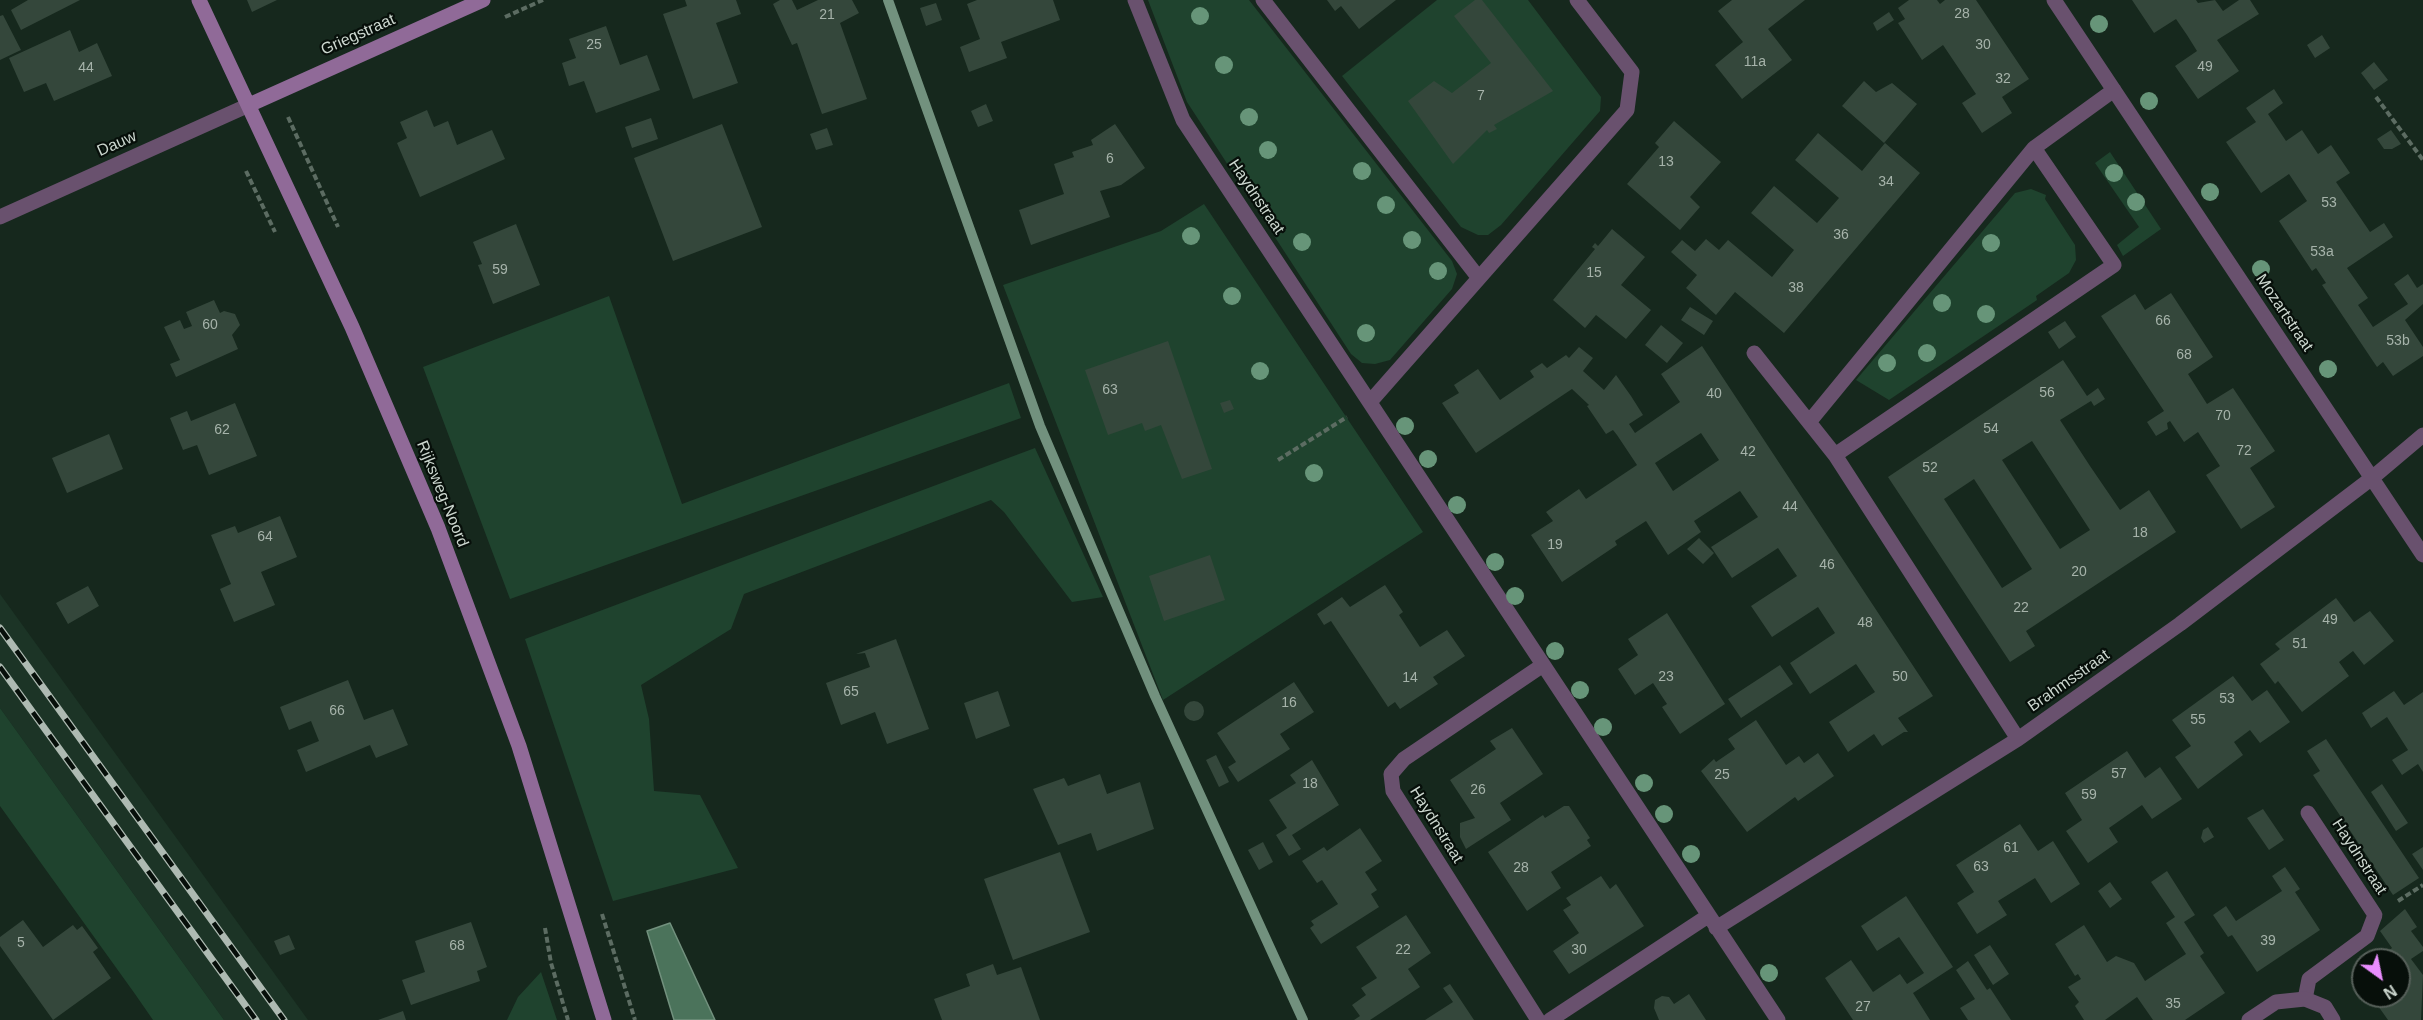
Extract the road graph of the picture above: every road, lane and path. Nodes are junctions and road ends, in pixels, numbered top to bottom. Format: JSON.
{"nodes":[{"id":1,"x":199,"y":0,"type":"edge"},
{"id":2,"x":483,"y":0,"type":"edge"},
{"id":3,"x":1135,"y":0,"type":"edge"},
{"id":4,"x":1263,"y":0,"type":"edge"},
{"id":5,"x":1576,"y":0,"type":"edge"},
{"id":6,"x":2054,"y":0,"type":"edge"},
{"id":7,"x":2114,"y":90,"type":"junction"},
{"id":8,"x":2376,"y":97,"type":"dead end"},
{"id":9,"x":249,"y":105,"type":"junction"},
{"id":10,"x":2034,"y":148,"type":"junction"},
{"id":11,"x":2423,"y":160,"type":"edge"},
{"id":12,"x":245,"y":170,"type":"dead end"},
{"id":13,"x":0,"y":217,"type":"edge"},
{"id":14,"x":279,"y":240,"type":"dead end"},
{"id":15,"x":1478,"y":277,"type":"junction"},
{"id":16,"x":1754,"y":353,"type":"dead end"},
{"id":17,"x":1370,"y":402,"type":"junction"},
{"id":18,"x":1810,"y":421,"type":"junction"},
{"id":19,"x":2423,"y":435,"type":"edge"},
{"id":20,"x":1835,"y":455,"type":"junction"},
{"id":21,"x":1278,"y":460,"type":"dead end"},
{"id":22,"x":2372,"y":478,"type":"junction"},
{"id":23,"x":2423,"y":555,"type":"edge"},
{"id":24,"x":1543,"y":665,"type":"junction"},
{"id":25,"x":2018,"y":739,"type":"junction"},
{"id":26,"x":2308,"y":813,"type":"dead end"},
{"id":27,"x":542,"y":917,"type":"dead end"},
{"id":28,"x":1712,"y":922,"type":"junction"},
{"id":29,"x":608,"y":929,"type":"dead end"},
{"id":30,"x":2305,"y":999,"type":"junction"},
{"id":31,"x":568,"y":1020,"type":"edge"},
{"id":32,"x":604,"y":1020,"type":"edge"},
{"id":33,"x":635,"y":1020,"type":"edge"},
{"id":34,"x":1538,"y":1020,"type":"edge"},
{"id":35,"x":1550,"y":1020,"type":"edge"},
{"id":36,"x":1778,"y":1020,"type":"edge"},
{"id":37,"x":2249,"y":1020,"type":"edge"},
{"id":38,"x":2333,"y":1020,"type":"edge"}],
"edges":[{"from":1,"to":9,"type":"main road","name":"Rijksweg-Noord"},
{"from":2,"to":9,"type":"main road","name":"Griegstraat"},
{"from":3,"to":17,"type":"street","name":"Haydnstraat"},
{"from":4,"to":15,"type":"street"},
{"from":5,"to":15,"type":"street"},
{"from":6,"to":7,"type":"street","name":"Mozartstraat"},
{"from":7,"to":10,"type":"street"},
{"from":7,"to":22,"type":"street","name":"Mozartstraat"},
{"from":8,"to":11,"type":"path"},
{"from":9,"to":13,"type":"street","name":"Dauw"},
{"from":9,"to":32,"type":"main road","name":"Rijksweg-Noord"},
{"from":10,"to":18,"type":"street"},
{"from":10,"to":20,"type":"street"},
{"from":12,"to":14,"type":"path"},
{"from":15,"to":17,"type":"street"},
{"from":16,"to":18,"type":"street"},
{"from":17,"to":21,"type":"path"},
{"from":17,"to":24,"type":"street","name":"Haydnstraat"},
{"from":18,"to":20,"type":"street"},
{"from":19,"to":22,"type":"street","name":"Brahmsstraat"},
{"from":20,"to":25,"type":"street"},
{"from":22,"to":23,"type":"street","name":"Mozartstraat"},
{"from":22,"to":25,"type":"street","name":"Brahmsstraat"},
{"from":24,"to":28,"type":"street","name":"Haydnstraat"},
{"from":24,"to":34,"type":"street","name":"Haydnstraat"},
{"from":25,"to":28,"type":"street","name":"Brahmsstraat"},
{"from":26,"to":30,"type":"street","name":"Haydnstraat"},
{"from":27,"to":31,"type":"path"},
{"from":28,"to":35,"type":"street"},
{"from":28,"to":36,"type":"street","name":"Haydnstraat"},
{"from":29,"to":33,"type":"path"},
{"from":30,"to":37,"type":"street"},
{"from":30,"to":38,"type":"street"}]}
